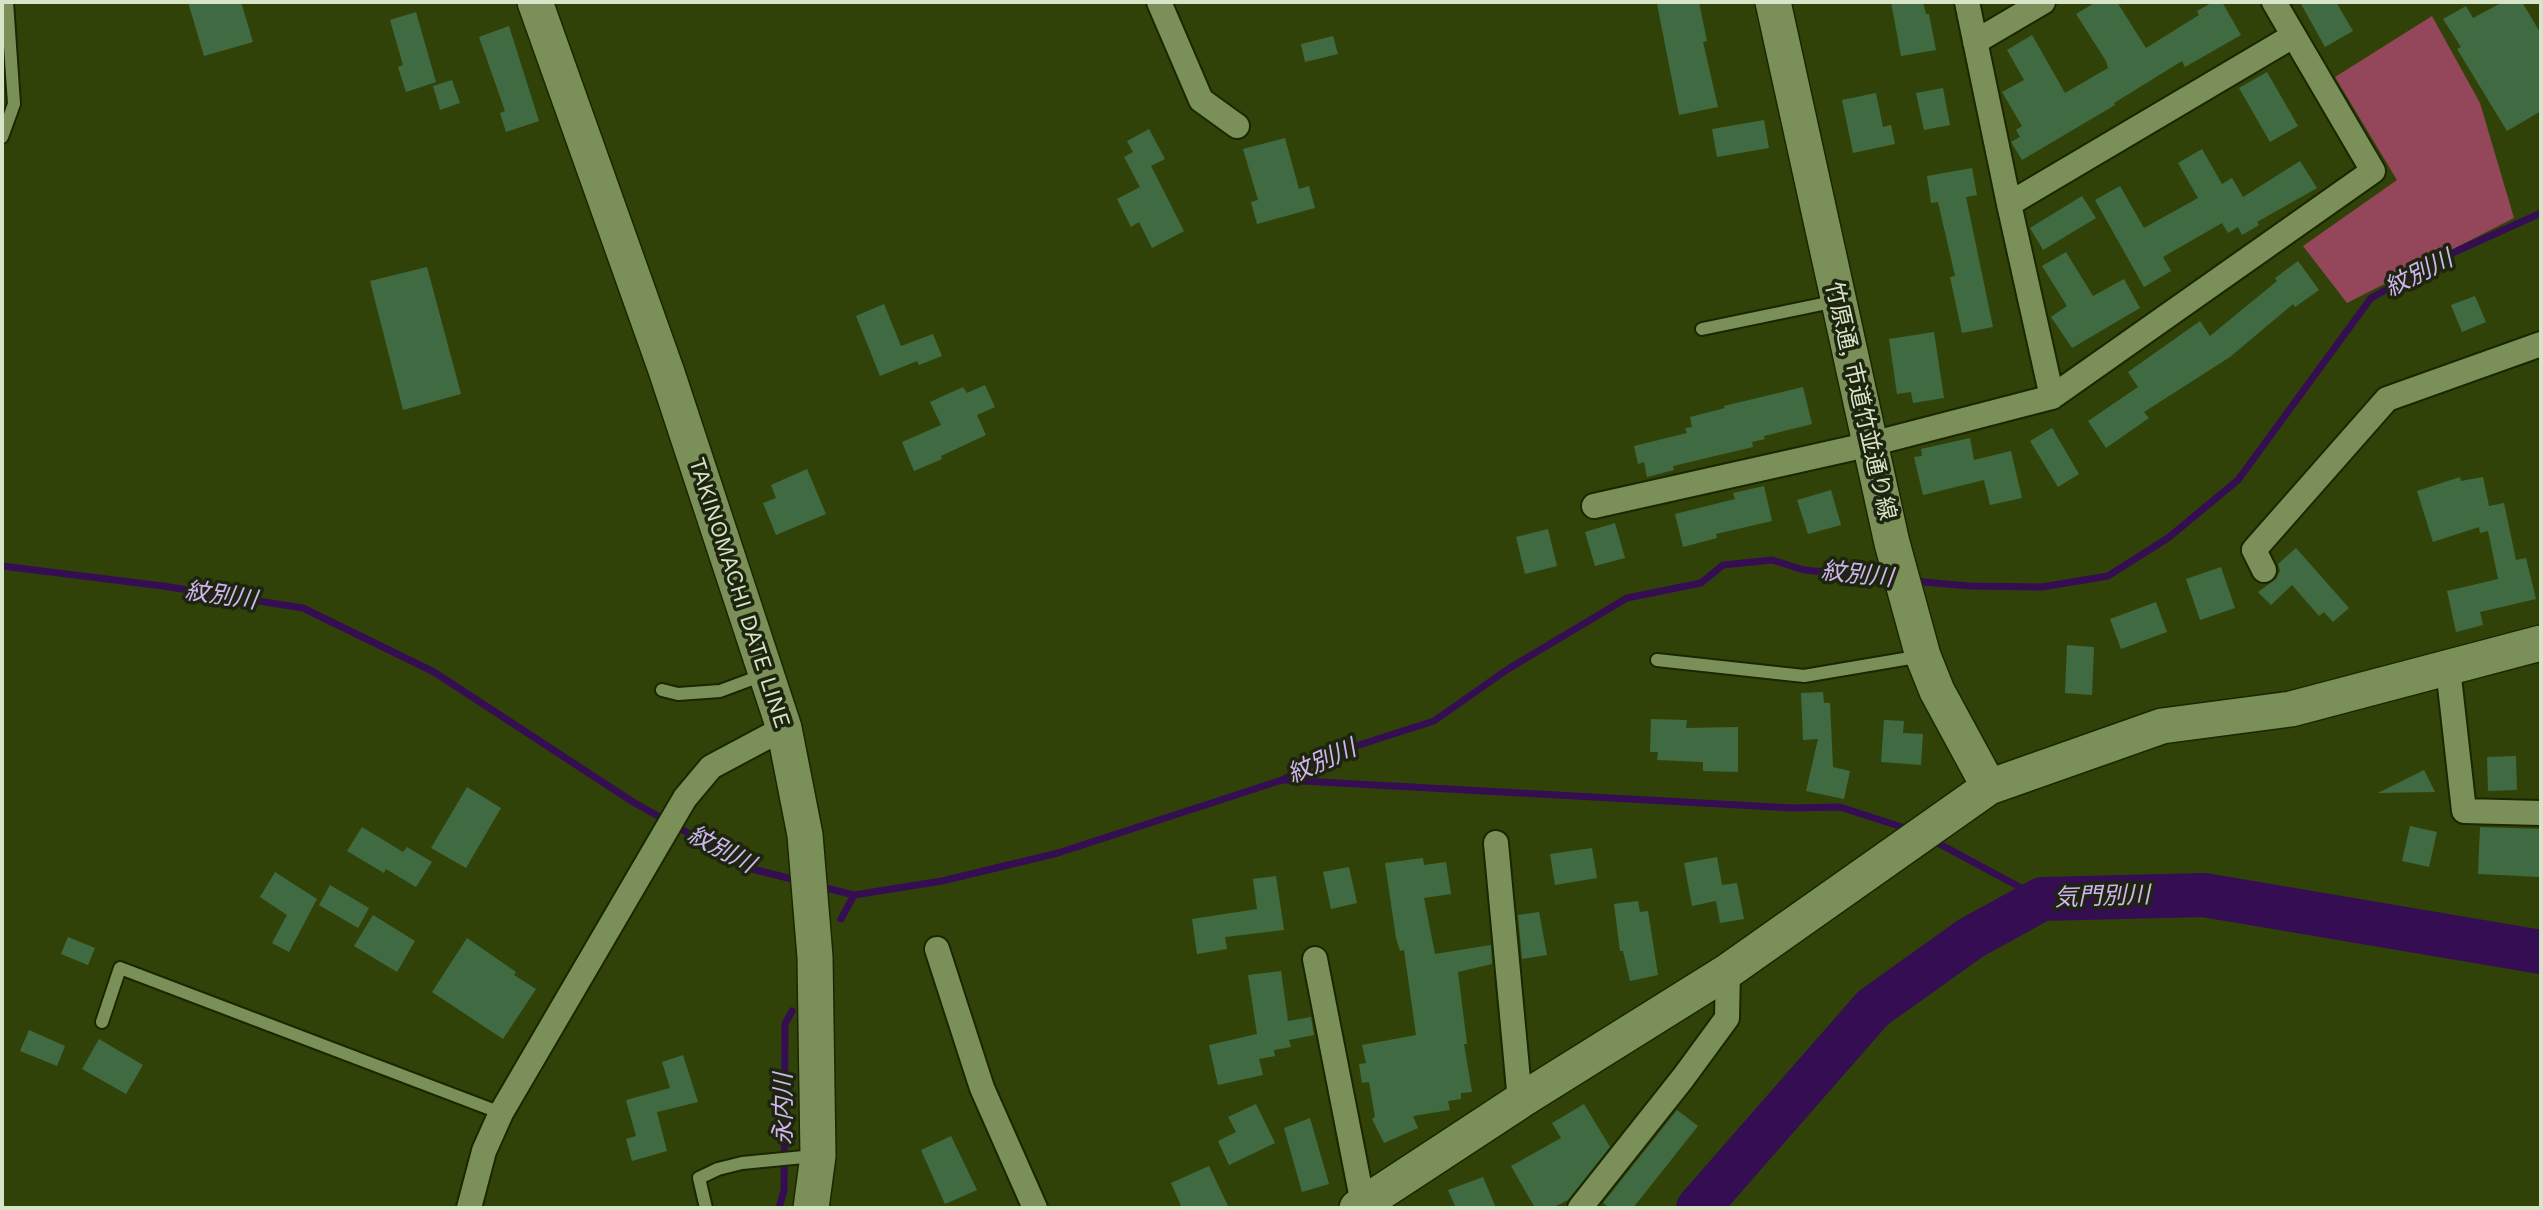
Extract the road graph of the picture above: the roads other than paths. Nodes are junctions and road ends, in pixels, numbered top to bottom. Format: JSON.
{"nodes":[{"id":1,"x":7,"y":2,"type":"edge"},
{"id":2,"x":535,"y":2,"type":"edge"},
{"id":3,"x":1159,"y":2,"type":"edge"},
{"id":4,"x":1773,"y":2,"type":"edge"},
{"id":5,"x":1967,"y":2,"type":"edge"},
{"id":6,"x":2043,"y":2,"type":"edge"},
{"id":7,"x":2274,"y":2,"type":"edge"},
{"id":8,"x":2293,"y":36,"type":"junction"},
{"id":9,"x":1975,"y":42,"type":"junction"},
{"id":10,"x":1237,"y":126,"type":"dead end"},
{"id":11,"x":2,"y":137,"type":"edge"},
{"id":12,"x":2009,"y":204,"type":"junction"},
{"id":13,"x":1837,"y":301,"type":"junction"},
{"id":14,"x":1702,"y":329,"type":"dead end"},
{"id":15,"x":2541,"y":344,"type":"edge"},
{"id":16,"x":2052,"y":397,"type":"junction"},
{"id":17,"x":1871,"y":444,"type":"junction"},
{"id":18,"x":1594,"y":506,"type":"dead end"},
{"id":19,"x":2264,"y":570,"type":"dead end"},
{"id":20,"x":2541,"y":643,"type":"edge"},
{"id":21,"x":1923,"y":656,"type":"junction"},
{"id":22,"x":1657,"y":660,"type":"dead end"},
{"id":23,"x":2448,"y":668,"type":"junction"},
{"id":24,"x":766,"y":674,"type":"junction"},
{"id":25,"x":662,"y":690,"type":"dead end"},
{"id":26,"x":784,"y":728,"type":"junction"},
{"id":27,"x":1989,"y":787,"type":"junction"},
{"id":28,"x":2541,"y":813,"type":"edge"},
{"id":29,"x":1496,"y":842,"type":"dead end"},
{"id":30,"x":937,"y":949,"type":"dead end"},
{"id":31,"x":1315,"y":960,"type":"dead end"},
{"id":32,"x":1728,"y":971,"type":"junction"},
{"id":33,"x":102,"y":1022,"type":"dead end"},
{"id":34,"x":1520,"y":1101,"type":"junction"},
{"id":35,"x":501,"y":1113,"type":"junction"},
{"id":36,"x":818,"y":1156,"type":"junction"},
{"id":37,"x":1362,"y":1207,"type":"edge"},
{"id":38,"x":468,"y":1208,"type":"edge"},
{"id":39,"x":706,"y":1208,"type":"edge"},
{"id":40,"x":811,"y":1208,"type":"edge"},
{"id":41,"x":1035,"y":1208,"type":"edge"},
{"id":42,"x":1580,"y":1208,"type":"edge"}],
"edges":[{"from":1,"to":11,"type":"lane"},
{"from":2,"to":24,"type":"street","name":"TAKINOMACHI DATE LINE"},
{"from":3,"to":10,"type":"street"},
{"from":4,"to":13,"type":"street","name":"竹原通, 市道竹並通り線"},
{"from":5,"to":9,"type":"street"},
{"from":6,"to":9,"type":"street"},
{"from":7,"to":8,"type":"street"},
{"from":8,"to":12,"type":"street"},
{"from":8,"to":16,"type":"street"},
{"from":9,"to":12,"type":"street"},
{"from":12,"to":16,"type":"street"},
{"from":13,"to":14,"type":"lane"},
{"from":13,"to":17,"type":"street","name":"竹原通, 市道竹並通り線"},
{"from":15,"to":19,"type":"street"},
{"from":16,"to":17,"type":"street"},
{"from":17,"to":18,"type":"street"},
{"from":17,"to":21,"type":"street","name":"竹原通, 市道竹並通り線"},
{"from":20,"to":23,"type":"street"},
{"from":21,"to":22,"type":"lane"},
{"from":21,"to":27,"type":"street","name":"竹原通, 市道竹並通り線"},
{"from":23,"to":27,"type":"street"},
{"from":23,"to":28,"type":"street"},
{"from":24,"to":25,"type":"lane"},
{"from":24,"to":26,"type":"street","name":"TAKINOMACHI DATE LINE"},
{"from":26,"to":35,"type":"street"},
{"from":26,"to":36,"type":"street","name":"TAKINOMACHI DATE LINE"},
{"from":27,"to":32,"type":"street"},
{"from":29,"to":34,"type":"street"},
{"from":30,"to":41,"type":"street"},
{"from":31,"to":37,"type":"street"},
{"from":32,"to":34,"type":"street"},
{"from":32,"to":42,"type":"street"},
{"from":33,"to":35,"type":"lane"},
{"from":34,"to":37,"type":"street"},
{"from":35,"to":38,"type":"street"},
{"from":36,"to":39,"type":"lane"},
{"from":36,"to":40,"type":"street","name":"TAKINOMACHI DATE LINE"}]}
